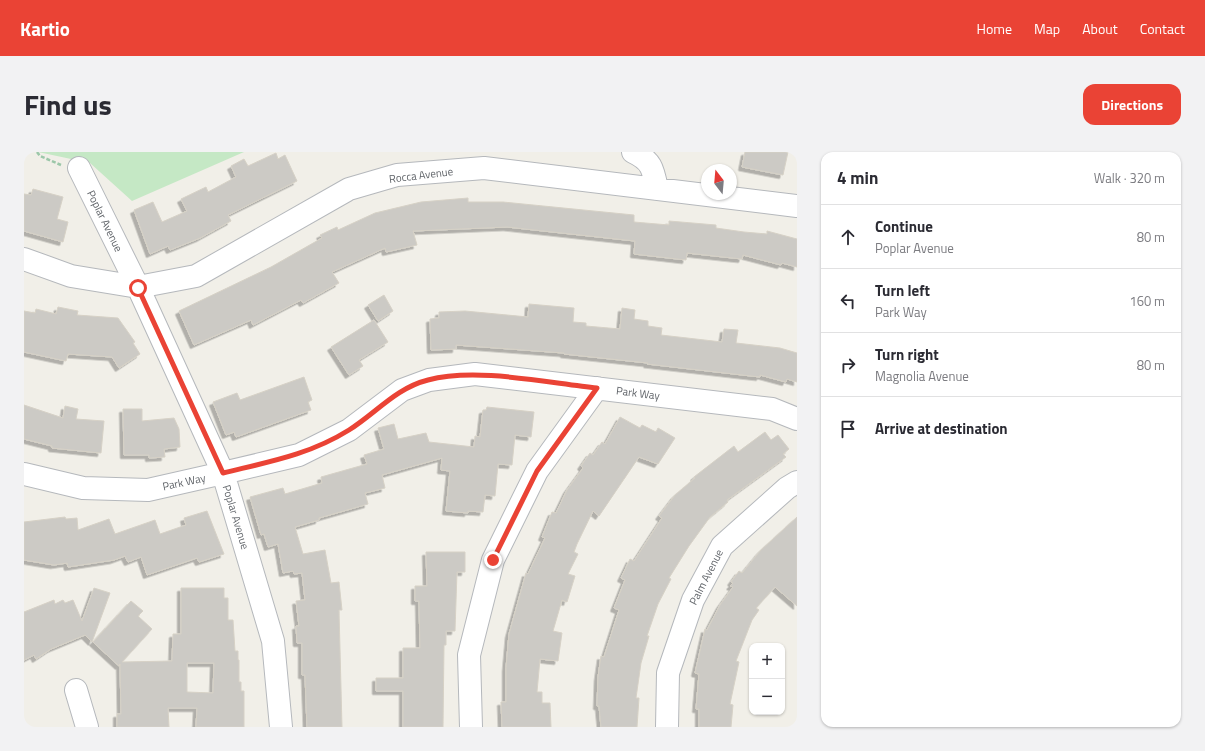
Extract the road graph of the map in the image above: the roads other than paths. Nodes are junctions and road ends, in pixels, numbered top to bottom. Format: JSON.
{"nodes":[{"id":1,"x":633,"y":152,"type":"edge"},
{"id":2,"x":489,"y":160,"type":"edge"},
{"id":3,"x":79,"y":168,"type":"dead end"},
{"id":4,"x":656,"y":189,"type":"junction"},
{"id":5,"x":797,"y":206,"type":"edge"},
{"id":6,"x":24,"y":259,"type":"edge"},
{"id":7,"x":138,"y":288,"type":"junction"},
{"id":8,"x":597,"y":388,"type":"junction"},
{"id":9,"x":797,"y":419,"type":"edge"},
{"id":10,"x":223,"y":473,"type":"junction"},
{"id":11,"x":24,"y":474,"type":"edge"},
{"id":12,"x":797,"y":482,"type":"edge"},
{"id":13,"x":76,"y":690,"type":"dead end"},
{"id":14,"x":87,"y":727,"type":"edge"},
{"id":15,"x":281,"y":727,"type":"edge"},
{"id":16,"x":471,"y":727,"type":"edge"},
{"id":17,"x":667,"y":727,"type":"edge"}],
"edges":[{"from":1,"to":4,"type":"street"},
{"from":2,"to":4,"type":"street","name":"Rocca Avenue"},
{"from":2,"to":7,"type":"street","name":"Rocca Avenue"},
{"from":3,"to":7,"type":"street","name":"Poplar Avenue"},
{"from":4,"to":5,"type":"street","name":"Rocca Avenue"},
{"from":6,"to":7,"type":"street","name":"Rocca Avenue"},
{"from":7,"to":10,"type":"street","name":"Poplar Avenue"},
{"from":8,"to":9,"type":"street","name":"Park Way"},
{"from":8,"to":10,"type":"street","name":"Park Way"},
{"from":8,"to":16,"type":"street"},
{"from":10,"to":11,"type":"street","name":"Park Way"},
{"from":10,"to":15,"type":"street","name":"Poplar Avenue"},
{"from":12,"to":17,"type":"street","name":"Palm Avenue"},
{"from":13,"to":14,"type":"street"}]}
